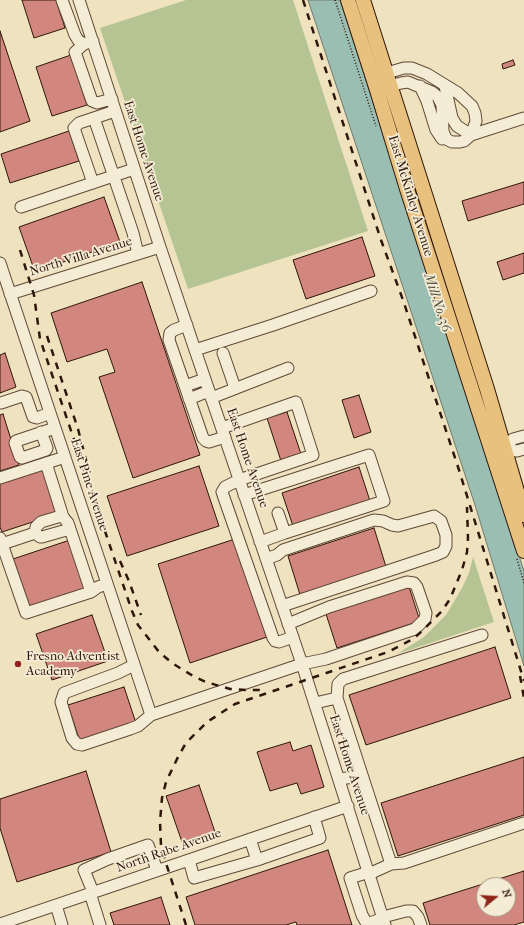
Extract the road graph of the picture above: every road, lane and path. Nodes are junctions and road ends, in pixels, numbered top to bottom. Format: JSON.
{"nodes":[{"id":1,"x":62,"y":0,"type":"edge"},
{"id":2,"x":348,"y":0,"type":"edge"},
{"id":3,"x":363,"y":0,"type":"edge"},
{"id":4,"x":80,"y":4,"type":"edge"},
{"id":5,"x":67,"y":13,"type":"junction"},
{"id":6,"x":88,"y":42,"type":"junction"},
{"id":7,"x":416,"y":69,"type":"junction"},
{"id":8,"x":382,"y":82,"type":"junction"},
{"id":9,"x":441,"y":83,"type":"junction"},
{"id":10,"x":416,"y":84,"type":"junction"},
{"id":11,"x":432,"y":92,"type":"junction"},
{"id":12,"x":112,"y":99,"type":"junction"},
{"id":13,"x":115,"y":111,"type":"junction"},
{"id":14,"x":94,"y":118,"type":"junction"},
{"id":15,"x":524,"y":118,"type":"edge"},
{"id":16,"x":471,"y":135,"type":"junction"},
{"id":17,"x":456,"y":142,"type":"junction"},
{"id":18,"x":134,"y":169,"type":"junction"},
{"id":19,"x":114,"y":176,"type":"junction"},
{"id":20,"x":92,"y":183,"type":"junction"},
{"id":21,"x":407,"y":189,"type":"junction"},
{"id":22,"x":21,"y":207,"type":"dead end"},
{"id":23,"x":160,"y":247,"type":"junction"},
{"id":24,"x":138,"y":254,"type":"junction"},
{"id":25,"x":0,"y":263,"type":"edge"},
{"id":26,"x":449,"y":272,"type":"junction"},
{"id":27,"x":439,"y":288,"type":"junction"},
{"id":28,"x":371,"y":291,"type":"dead end"},
{"id":29,"x":10,"y":294,"type":"junction"},
{"id":30,"x":187,"y":325,"type":"junction"},
{"id":31,"x":195,"y":350,"type":"junction"},
{"id":32,"x":223,"y":353,"type":"dead end"},
{"id":33,"x":288,"y":368,"type":"dead end"},
{"id":34,"x":205,"y":379,"type":"junction"},
{"id":35,"x":185,"y":386,"type":"junction"},
{"id":36,"x":235,"y":388,"type":"junction"},
{"id":37,"x":487,"y":389,"type":"junction"},
{"id":38,"x":210,"y":394,"type":"junction"},
{"id":39,"x":44,"y":396,"type":"junction"},
{"id":40,"x":189,"y":398,"type":"junction"},
{"id":41,"x":28,"y":402,"type":"junction"},
{"id":42,"x":1,"y":403,"type":"dead end"},
{"id":43,"x":50,"y":413,"type":"junction"},
{"id":44,"x":55,"y":428,"type":"junction"},
{"id":45,"x":41,"y":432,"type":"dead end"},
{"id":46,"x":223,"y":432,"type":"junction"},
{"id":47,"x":524,"y":436,"type":"edge"},
{"id":48,"x":524,"y":449,"type":"edge"},
{"id":49,"x":498,"y":450,"type":"junction"},
{"id":50,"x":65,"y":457,"type":"junction"},
{"id":51,"x":46,"y":463,"type":"junction"},
{"id":52,"x":0,"y":478,"type":"edge"},
{"id":53,"x":239,"y":480,"type":"junction"},
{"id":54,"x":244,"y":495,"type":"junction"},
{"id":55,"x":278,"y":513,"type":"dead end"},
{"id":56,"x":524,"y":515,"type":"edge"},
{"id":57,"x":85,"y":517,"type":"junction"},
{"id":58,"x":67,"y":523,"type":"junction"},
{"id":59,"x":285,"y":533,"type":"junction"},
{"id":60,"x":1,"y":541,"type":"edge"},
{"id":61,"x":260,"y":542,"type":"junction"},
{"id":62,"x":524,"y":551,"type":"edge"},
{"id":63,"x":266,"y":559,"type":"junction"},
{"id":64,"x":107,"y":584,"type":"junction"},
{"id":65,"x":91,"y":592,"type":"junction"},
{"id":66,"x":282,"y":606,"type":"junction"},
{"id":67,"x":288,"y":624,"type":"junction"},
{"id":68,"x":482,"y":635,"type":"dead end"},
{"id":69,"x":293,"y":637,"type":"junction"},
{"id":70,"x":302,"y":664,"type":"junction"},
{"id":71,"x":134,"y":665,"type":"junction"},
{"id":72,"x":337,"y":698,"type":"junction"},
{"id":73,"x":315,"y":703,"type":"junction"},
{"id":74,"x":151,"y":715,"type":"junction"},
{"id":75,"x":362,"y":776,"type":"junction"},
{"id":76,"x":339,"y":779,"type":"junction"},
{"id":77,"x":348,"y":806,"type":"junction"},
{"id":78,"x":314,"y":818,"type":"junction"},
{"id":79,"x":524,"y":823,"type":"edge"},
{"id":80,"x":250,"y":839,"type":"junction"},
{"id":81,"x":189,"y":860,"type":"junction"},
{"id":82,"x":257,"y":860,"type":"junction"},
{"id":83,"x":391,"y":864,"type":"junction"},
{"id":84,"x":157,"y":870,"type":"junction"},
{"id":85,"x":369,"y":873,"type":"junction"},
{"id":86,"x":91,"y":893,"type":"junction"},
{"id":87,"x":56,"y":905,"type":"junction"},
{"id":88,"x":1,"y":920,"type":"edge"},
{"id":89,"x":384,"y":921,"type":"edge"},
{"id":90,"x":367,"y":924,"type":"edge"},
{"id":91,"x":62,"y":925,"type":"edge"},
{"id":92,"x":100,"y":925,"type":"edge"},
{"id":93,"x":421,"y":925,"type":"edge"}],
"edges":[{"from":1,"to":5,"type":"street"},
{"from":2,"to":8,"type":"main road","name":"East McKinley Avenue"},
{"from":3,"to":8,"type":"main road","name":"East McKinley Avenue"},
{"from":4,"to":5,"type":"street"},
{"from":4,"to":6,"type":"street","name":"East Home Avenue"},
{"from":5,"to":6,"type":"street"},
{"from":6,"to":12,"type":"street","name":"East Home Avenue"},
{"from":6,"to":12,"type":"street"},
{"from":7,"to":8,"type":"street"},
{"from":7,"to":9,"type":"street"},
{"from":7,"to":10,"type":"street"},
{"from":8,"to":10,"type":"street"},
{"from":8,"to":21,"type":"main road","name":"East McKinley Avenue"},
{"from":8,"to":26,"type":"main road","name":"East McKinley Avenue"},
{"from":9,"to":11,"type":"street"},
{"from":9,"to":16,"type":"street"},
{"from":9,"to":16,"type":"street"},
{"from":10,"to":11,"type":"street"},
{"from":10,"to":17,"type":"street"},
{"from":11,"to":17,"type":"street"},
{"from":12,"to":13,"type":"street","name":"East Home Avenue"},
{"from":13,"to":14,"type":"street"},
{"from":13,"to":18,"type":"street","name":"East Home Avenue"},
{"from":14,"to":19,"type":"street"},
{"from":14,"to":20,"type":"street"},
{"from":15,"to":16,"type":"street"},
{"from":16,"to":17,"type":"street"},
{"from":18,"to":19,"type":"street"},
{"from":18,"to":23,"type":"street","name":"East Home Avenue"},
{"from":19,"to":20,"type":"street"},
{"from":19,"to":24,"type":"street"},
{"from":20,"to":22,"type":"street"},
{"from":21,"to":26,"type":"main road"},
{"from":21,"to":27,"type":"main road","name":"East McKinley Avenue"},
{"from":23,"to":24,"type":"street","name":"North Villa Avenue"},
{"from":23,"to":30,"type":"street","name":"East Home Avenue"},
{"from":24,"to":29,"type":"street","name":"North Villa Avenue"},
{"from":25,"to":29,"type":"street","name":"East Pine Avenue"},
{"from":26,"to":37,"type":"main road","name":"East McKinley Avenue"},
{"from":27,"to":37,"type":"main road"},
{"from":27,"to":49,"type":"main road","name":"East McKinley Avenue"},
{"from":28,"to":31,"type":"street"},
{"from":29,"to":39,"type":"street","name":"East Pine Avenue"},
{"from":30,"to":31,"type":"street","name":"East Home Avenue"},
{"from":30,"to":35,"type":"street"},
{"from":31,"to":34,"type":"street","name":"East Home Avenue"},
{"from":32,"to":36,"type":"street"},
{"from":33,"to":36,"type":"street"},
{"from":34,"to":35,"type":"street"},
{"from":34,"to":38,"type":"street","name":"East Home Avenue"},
{"from":35,"to":40,"type":"street"},
{"from":36,"to":38,"type":"street"},
{"from":37,"to":49,"type":"main road","name":"East McKinley Avenue"},
{"from":38,"to":40,"type":"street"},
{"from":38,"to":46,"type":"street","name":"East Home Avenue"},
{"from":39,"to":41,"type":"street"},
{"from":39,"to":43,"type":"street","name":"East Pine Avenue"},
{"from":40,"to":46,"type":"street"},
{"from":41,"to":42,"type":"street"},
{"from":41,"to":43,"type":"street"},
{"from":43,"to":44,"type":"street","name":"East Pine Avenue"},
{"from":44,"to":45,"type":"street"},
{"from":44,"to":50,"type":"street","name":"East Pine Avenue"},
{"from":46,"to":53,"type":"street","name":"East Home Avenue"},
{"from":46,"to":53,"type":"street"},
{"from":47,"to":49,"type":"street"},
{"from":48,"to":49,"type":"street"},
{"from":49,"to":56,"type":"main road","name":"East McKinley Avenue"},
{"from":49,"to":62,"type":"main road","name":"East McKinley Avenue"},
{"from":50,"to":51,"type":"street"},
{"from":50,"to":57,"type":"street","name":"East Pine Avenue"},
{"from":51,"to":52,"type":"street"},
{"from":51,"to":58,"type":"street"},
{"from":53,"to":54,"type":"street","name":"East Home Avenue"},
{"from":53,"to":69,"type":"street"},
{"from":54,"to":59,"type":"street"},
{"from":54,"to":61,"type":"street","name":"East Home Avenue"},
{"from":55,"to":59,"type":"street"},
{"from":57,"to":58,"type":"street"},
{"from":57,"to":64,"type":"street","name":"East Pine Avenue"},
{"from":58,"to":60,"type":"street"},
{"from":58,"to":65,"type":"street"},
{"from":59,"to":61,"type":"street"},
{"from":60,"to":65,"type":"street"},
{"from":61,"to":63,"type":"street","name":"East Home Avenue"},
{"from":63,"to":66,"type":"street","name":"East Home Avenue"},
{"from":63,"to":66,"type":"street"},
{"from":64,"to":65,"type":"street"},
{"from":64,"to":71,"type":"street","name":"East Pine Avenue"},
{"from":66,"to":67,"type":"street","name":"East Home Avenue"},
{"from":67,"to":69,"type":"street","name":"East Home Avenue"},
{"from":67,"to":70,"type":"street"},
{"from":68,"to":72,"type":"street"},
{"from":69,"to":70,"type":"street","name":"East Home Avenue"},
{"from":70,"to":73,"type":"street","name":"East Home Avenue"},
{"from":70,"to":74,"type":"street"},
{"from":71,"to":74,"type":"street","name":"East Pine Avenue"},
{"from":71,"to":74,"type":"street"},
{"from":72,"to":73,"type":"street"},
{"from":72,"to":75,"type":"street"},
{"from":73,"to":76,"type":"street","name":"East Home Avenue"},
{"from":75,"to":76,"type":"street"},
{"from":75,"to":83,"type":"street"},
{"from":76,"to":77,"type":"street","name":"East Home Avenue"},
{"from":77,"to":78,"type":"street","name":"North Rabe Avenue"},
{"from":77,"to":85,"type":"street","name":"East Home Avenue"},
{"from":78,"to":80,"type":"street","name":"North Rabe Avenue"},
{"from":78,"to":82,"type":"street"},
{"from":79,"to":83,"type":"street"},
{"from":80,"to":81,"type":"street","name":"North Rabe Avenue"},
{"from":80,"to":82,"type":"street"},
{"from":81,"to":82,"type":"street"},
{"from":81,"to":84,"type":"street","name":"North Rabe Avenue"},
{"from":83,"to":85,"type":"street"},
{"from":84,"to":86,"type":"street","name":"North Rabe Avenue"},
{"from":84,"to":86,"type":"street"},
{"from":85,"to":89,"type":"street","name":"East Home Avenue"},
{"from":85,"to":90,"type":"street"},
{"from":86,"to":87,"type":"street","name":"North Rabe Avenue"},
{"from":86,"to":92,"type":"street"},
{"from":87,"to":88,"type":"street","name":"North Rabe Avenue"},
{"from":87,"to":91,"type":"street"},
{"from":89,"to":90,"type":"street"},
{"from":89,"to":93,"type":"street"}]}
